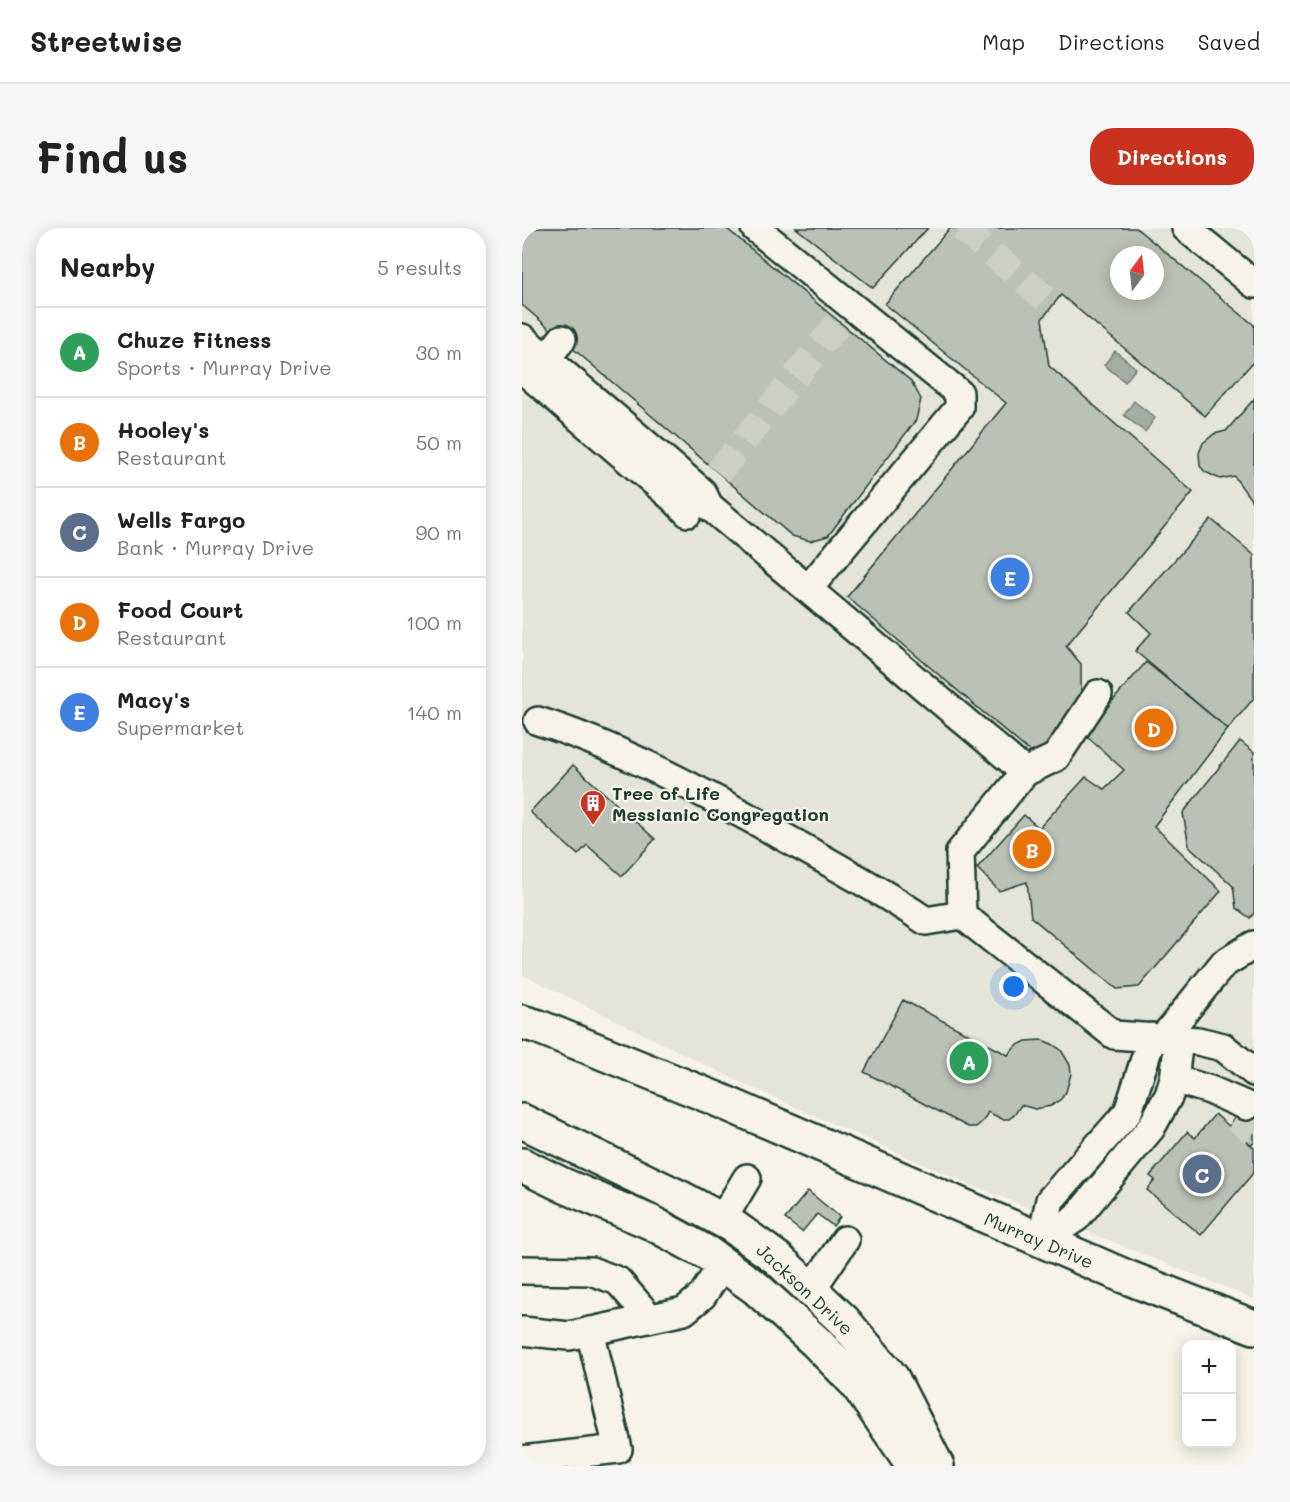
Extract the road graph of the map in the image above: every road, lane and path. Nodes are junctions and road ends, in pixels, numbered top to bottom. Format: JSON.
{"nodes":[{"id":1,"x":1186,"y":228,"type":"edge"},
{"id":2,"x":748,"y":232,"type":"edge"},
{"id":3,"x":1254,"y":284,"type":"edge"},
{"id":4,"x":522,"y":338,"type":"edge"},
{"id":5,"x":541,"y":361,"type":"edge"},
{"id":6,"x":808,"y":589,"type":"junction"},
{"id":7,"x":1098,"y":694,"type":"dead end"},
{"id":8,"x":538,"y":721,"type":"dead end"},
{"id":9,"x":1025,"y":772,"type":"junction"},
{"id":10,"x":962,"y":915,"type":"junction"},
{"id":11,"x":1254,"y":945,"type":"edge"},
{"id":12,"x":522,"y":1004,"type":"edge"},
{"id":13,"x":522,"y":1022,"type":"edge"},
{"id":14,"x":1165,"y":1039,"type":"junction"},
{"id":15,"x":531,"y":1045,"type":"edge"},
{"id":16,"x":1254,"y":1072,"type":"edge"},
{"id":17,"x":672,"y":1081,"type":"junction"},
{"id":18,"x":1185,"y":1082,"type":"junction"},
{"id":19,"x":522,"y":1107,"type":"edge"},
{"id":20,"x":1241,"y":1112,"type":"tunnel mouth"},
{"id":21,"x":522,"y":1120,"type":"edge"},
{"id":22,"x":827,"y":1148,"type":"junction"},
{"id":23,"x":522,"y":1165,"type":"edge"},
{"id":24,"x":618,"y":1168,"type":"junction"},
{"id":25,"x":522,"y":1176,"type":"edge"},
{"id":26,"x":747,"y":1178,"type":"dead end"},
{"id":27,"x":565,"y":1186,"type":"junction"},
{"id":28,"x":722,"y":1220,"type":"junction"},
{"id":29,"x":845,"y":1240,"type":"dead end"},
{"id":30,"x":1041,"y":1240,"type":"junction"},
{"id":31,"x":723,"y":1264,"type":"junction"},
{"id":32,"x":522,"y":1270,"type":"edge"},
{"id":33,"x":811,"y":1290,"type":"junction"},
{"id":34,"x":650,"y":1318,"type":"junction"},
{"id":35,"x":1254,"y":1327,"type":"edge"},
{"id":36,"x":522,"y":1331,"type":"edge"},
{"id":37,"x":590,"y":1331,"type":"junction"},
{"id":38,"x":892,"y":1378,"type":"junction"},
{"id":39,"x":522,"y":1460,"type":"edge"},
{"id":40,"x":914,"y":1466,"type":"edge"},
{"id":41,"x":937,"y":1466,"type":"edge"}],
"edges":[{"from":1,"to":3,"type":"lane"},
{"from":2,"to":6,"type":"lane"},
{"from":4,"to":5,"type":"lane"},
{"from":5,"to":6,"type":"lane"},
{"from":6,"to":9,"type":"lane"},
{"from":7,"to":9,"type":"lane"},
{"from":8,"to":10,"type":"lane"},
{"from":9,"to":10,"type":"lane"},
{"from":10,"to":14,"type":"lane"},
{"from":11,"to":14,"type":"lane"},
{"from":12,"to":17,"type":"main road"},
{"from":13,"to":17,"type":"main road","name":"Murray Drive"},
{"from":14,"to":16,"type":"lane"},
{"from":14,"to":18,"type":"lane"},
{"from":14,"to":30,"type":"lane"},
{"from":15,"to":22,"type":"main road","name":"Murray Drive"},
{"from":17,"to":22,"type":"main road","name":"Murray Drive"},
{"from":18,"to":20,"type":"lane"},
{"from":18,"to":30,"type":"lane"},
{"from":19,"to":24,"type":"main road"},
{"from":21,"to":24,"type":"main road","name":"Jackson Drive"},
{"from":22,"to":30,"type":"main road","name":"Murray Drive"},
{"from":23,"to":27,"type":"main road","name":"Jackson Drive"},
{"from":24,"to":28,"type":"main road","name":"Jackson Drive"},
{"from":25,"to":27,"type":"main road"},
{"from":26,"to":28,"type":"lane"},
{"from":27,"to":31,"type":"main road","name":"Jackson Drive"},
{"from":28,"to":33,"type":"main road","name":"Jackson Drive"},
{"from":29,"to":33,"type":"lane"},
{"from":30,"to":35,"type":"main road","name":"Murray Drive"},
{"from":31,"to":34,"type":"lane"},
{"from":31,"to":38,"type":"main road"},
{"from":31,"to":40,"type":"main road","name":"Jackson Drive"},
{"from":32,"to":34,"type":"lane"},
{"from":33,"to":38,"type":"main road","name":"Jackson Drive"},
{"from":34,"to":37,"type":"lane"},
{"from":36,"to":37,"type":"lane"},
{"from":37,"to":39,"type":"lane"},
{"from":38,"to":41,"type":"main road","name":"Jackson Drive"}]}
